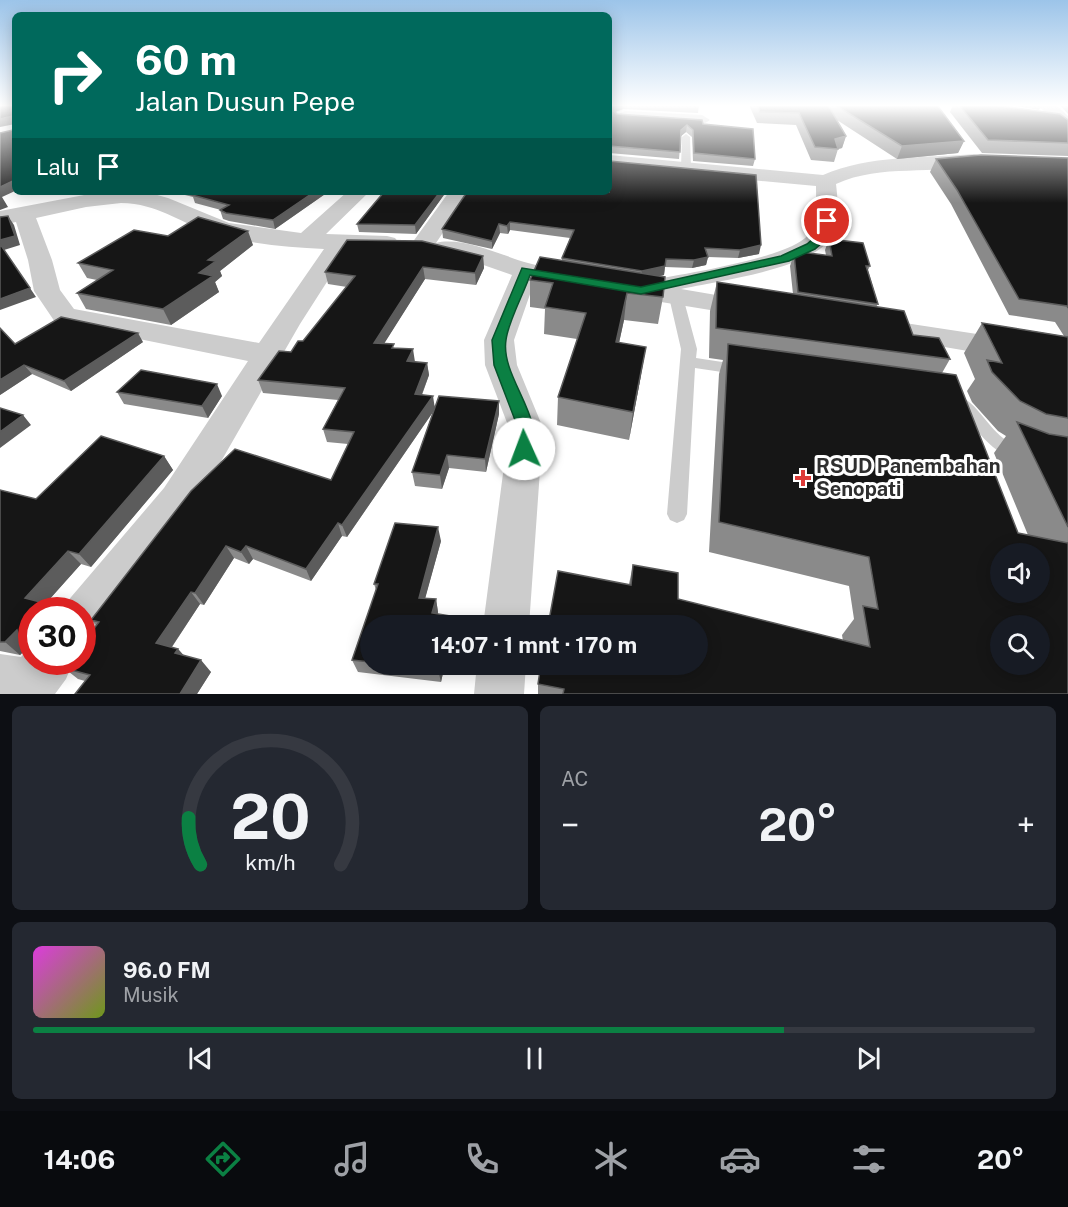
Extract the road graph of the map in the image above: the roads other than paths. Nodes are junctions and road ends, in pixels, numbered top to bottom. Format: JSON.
{"nodes":[{"id":1,"x":686,"y":137,"type":"edge"},
{"id":2,"x":977,"y":154,"type":"edge"},
{"id":3,"x":614,"y":158,"type":"edge"},
{"id":4,"x":686,"y":168,"type":"junction"},
{"id":5,"x":826,"y":181,"type":"junction"},
{"id":6,"x":119,"y":195,"type":"edge"},
{"id":7,"x":357,"y":195,"type":"edge"},
{"id":8,"x":458,"y":195,"type":"edge"},
{"id":9,"x":12,"y":216,"type":"edge"},
{"id":10,"x":325,"y":241,"type":"junction"},
{"id":11,"x":424,"y":243,"type":"junction"},
{"id":12,"x":526,"y":271,"type":"junction"},
{"id":13,"x":641,"y":290,"type":"junction"},
{"id":14,"x":676,"y":297,"type":"junction"},
{"id":15,"x":780,"y":313,"type":"edge"},
{"id":16,"x":849,"y":324,"type":"edge"},
{"id":17,"x":269,"y":355,"type":"junction"},
{"id":18,"x":1068,"y":358,"type":"edge"},
{"id":19,"x":687,"y":362,"type":"junction"},
{"id":20,"x":758,"y":372,"type":"edge"},
{"id":21,"x":936,"y":396,"type":"edge"},
{"id":22,"x":1037,"y":456,"type":"edge"},
{"id":23,"x":677,"y":514,"type":"dead end"},
{"id":24,"x":96,"y":602,"type":"edge"},
{"id":25,"x":507,"y":615,"type":"edge"},
{"id":26,"x":501,"y":675,"type":"edge"},
{"id":27,"x":499,"y":694,"type":"edge"}],
"edges":[{"from":1,"to":4,"type":"lane"},
{"from":2,"to":5,"type":"street"},
{"from":3,"to":4,"type":"street"},
{"from":4,"to":5,"type":"street"},
{"from":5,"to":13,"type":"street"},
{"from":6,"to":9,"type":"street"},
{"from":6,"to":10,"type":"street"},
{"from":7,"to":10,"type":"street"},
{"from":8,"to":11,"type":"street"},
{"from":9,"to":17,"type":"street"},
{"from":10,"to":11,"type":"street"},
{"from":10,"to":17,"type":"street"},
{"from":11,"to":12,"type":"street"},
{"from":12,"to":13,"type":"street"},
{"from":12,"to":25,"type":"street"},
{"from":13,"to":14,"type":"street"},
{"from":14,"to":15,"type":"street"},
{"from":14,"to":19,"type":"lane"},
{"from":16,"to":18,"type":"street"},
{"from":17,"to":24,"type":"street"},
{"from":19,"to":20,"type":"lane"},
{"from":19,"to":23,"type":"lane"},
{"from":21,"to":22,"type":"lane"},
{"from":26,"to":27,"type":"street"}]}
